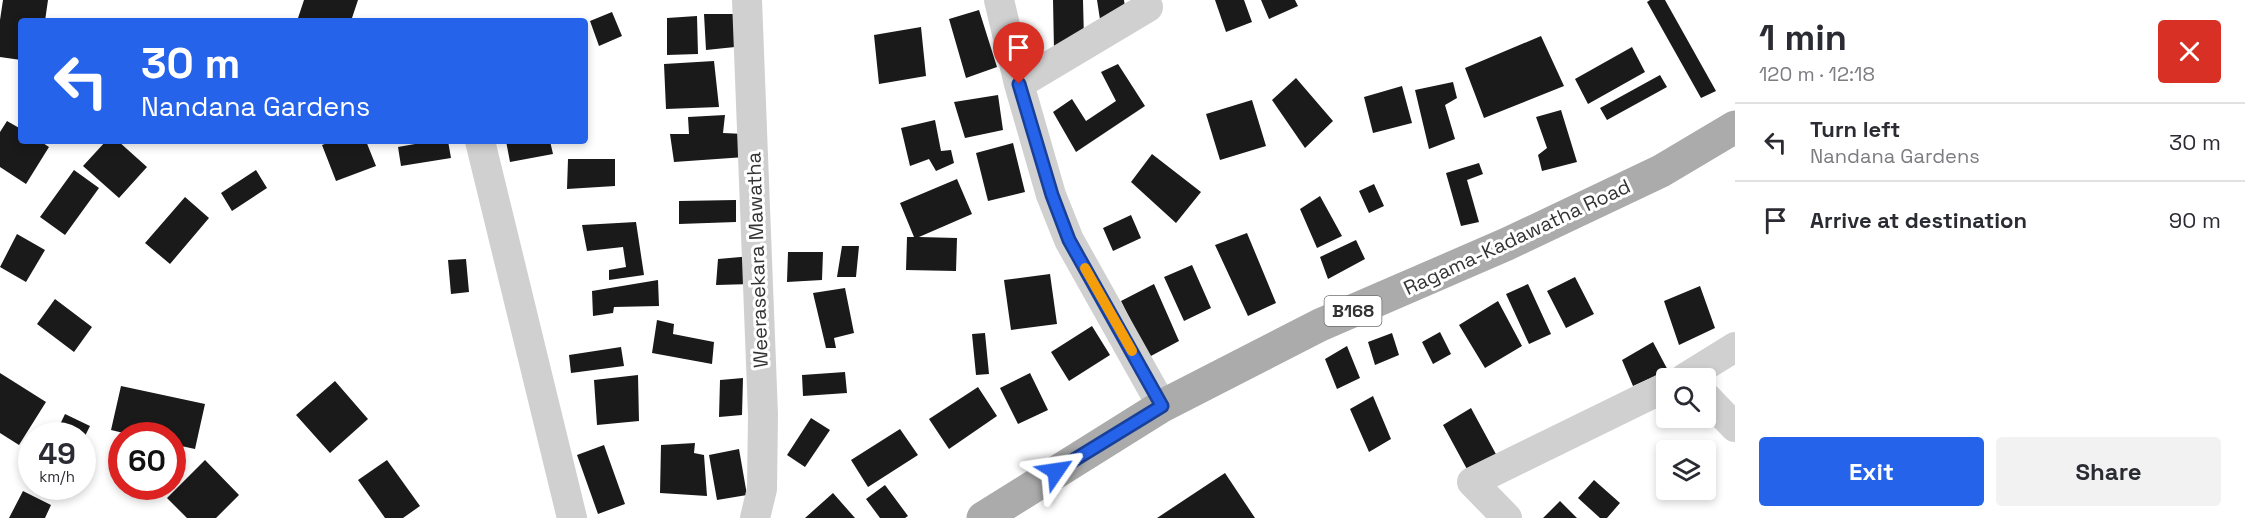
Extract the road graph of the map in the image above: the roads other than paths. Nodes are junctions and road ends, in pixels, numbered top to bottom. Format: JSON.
{"nodes":[{"id":1,"x":747,"y":0,"type":"edge"},
{"id":2,"x":999,"y":0,"type":"edge"},
{"id":3,"x":1145,"y":0,"type":"edge"},
{"id":4,"x":1019,"y":84,"type":"junction"},
{"id":5,"x":1735,"y":127,"type":"edge"},
{"id":6,"x":481,"y":144,"type":"edge"},
{"id":7,"x":1735,"y":346,"type":"edge"},
{"id":8,"x":1706,"y":368,"type":"edge"},
{"id":9,"x":1656,"y":397,"type":"edge"},
{"id":10,"x":1162,"y":406,"type":"junction"},
{"id":11,"x":1716,"y":410,"type":"edge"},
{"id":12,"x":1735,"y":427,"type":"edge"},
{"id":13,"x":572,"y":518,"type":"edge"},
{"id":14,"x":755,"y":518,"type":"edge"},
{"id":15,"x":983,"y":518,"type":"edge"},
{"id":16,"x":1507,"y":518,"type":"edge"}],
"edges":[{"from":1,"to":14,"type":"street","name":"Weerasekara Mawatha"},
{"from":2,"to":4,"type":"street"},
{"from":3,"to":4,"type":"street"},
{"from":4,"to":10,"type":"street"},
{"from":5,"to":10,"type":"main road","name":"Ragama-Kadawatha Road","number":"B168"},
{"from":6,"to":13,"type":"street"},
{"from":7,"to":8,"type":"street"},
{"from":9,"to":16,"type":"street"},
{"from":10,"to":15,"type":"main road","name":"Ragama-Kadawatha Road","number":"B168"},
{"from":11,"to":12,"type":"street"}]}
